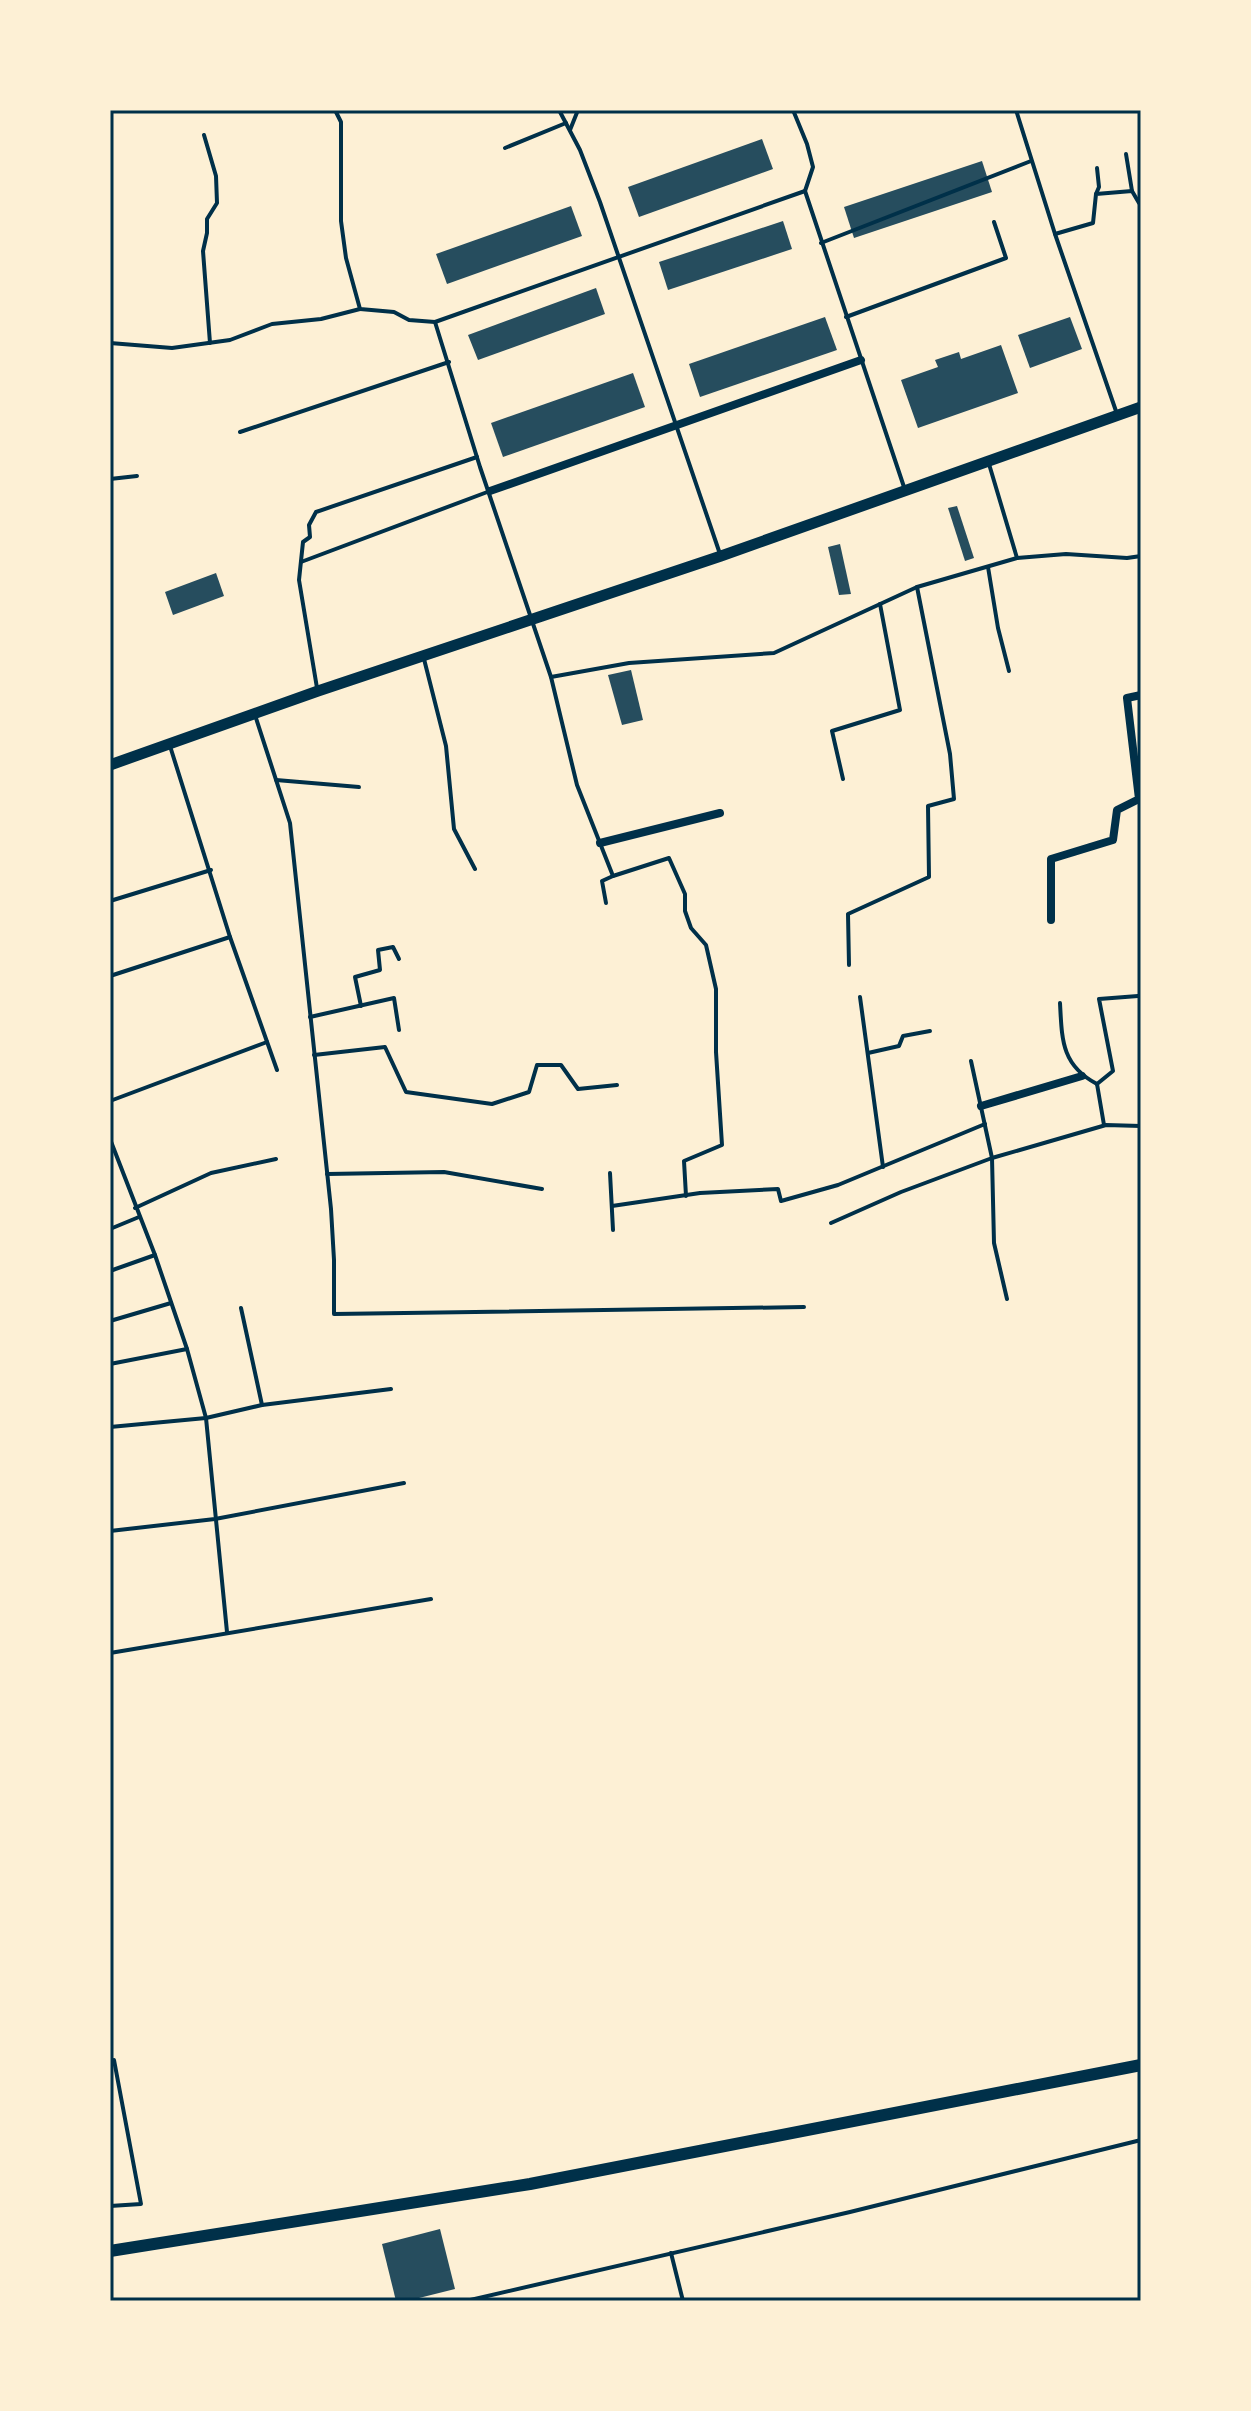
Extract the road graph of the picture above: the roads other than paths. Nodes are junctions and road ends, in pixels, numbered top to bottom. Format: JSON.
{"nodes":[{"id":1,"x":337,"y":110,"type":"edge"},
{"id":2,"x":559,"y":110,"type":"edge"},
{"id":3,"x":578,"y":110,"type":"edge"},
{"id":4,"x":793,"y":110,"type":"edge"},
{"id":5,"x":1016,"y":110,"type":"edge"},
{"id":6,"x":566,"y":123,"type":"junction"},
{"id":7,"x":570,"y":130,"type":"junction"},
{"id":8,"x":204,"y":135,"type":"dead end"},
{"id":9,"x":505,"y":148,"type":"dead end"},
{"id":10,"x":1126,"y":154,"type":"dead end"},
{"id":11,"x":1031,"y":161,"type":"junction"},
{"id":12,"x":1097,"y":168,"type":"dead end"},
{"id":13,"x":805,"y":191,"type":"junction"},
{"id":14,"x":1132,"y":191,"type":"junction"},
{"id":15,"x":1096,"y":194,"type":"junction"},
{"id":16,"x":1139,"y":203,"type":"edge"},
{"id":17,"x":994,"y":222,"type":"dead end"},
{"id":18,"x":1055,"y":234,"type":"junction"},
{"id":19,"x":821,"y":243,"type":"junction"},
{"id":20,"x":618,"y":258,"type":"junction"},
{"id":21,"x":360,"y":309,"type":"junction"},
{"id":22,"x":846,"y":317,"type":"junction"},
{"id":23,"x":435,"y":322,"type":"junction"},
{"id":24,"x":110,"y":343,"type":"edge"},
{"id":25,"x":210,"y":343,"type":"junction"},
{"id":26,"x":861,"y":360,"type":"junction"},
{"id":27,"x":449,"y":362,"type":"junction"},
{"id":28,"x":1141,"y":407,"type":"edge"},
{"id":29,"x":1118,"y":416,"type":"junction"},
{"id":30,"x":674,"y":425,"type":"junction"},
{"id":31,"x":240,"y":432,"type":"dead end"},
{"id":32,"x":477,"y":457,"type":"junction"},
{"id":33,"x":988,"y":463,"type":"junction"},
{"id":34,"x":137,"y":476,"type":"dead end"},
{"id":35,"x":110,"y":479,"type":"edge"},
{"id":36,"x":490,"y":491,"type":"junction"},
{"id":37,"x":906,"y":492,"type":"junction"},
{"id":38,"x":721,"y":556,"type":"junction"},
{"id":39,"x":1141,"y":556,"type":"edge"},
{"id":40,"x":1017,"y":558,"type":"junction"},
{"id":41,"x":300,"y":562,"type":"junction"},
{"id":42,"x":988,"y":566,"type":"junction"},
{"id":43,"x":917,"y":587,"type":"junction"},
{"id":44,"x":880,"y":604,"type":"junction"},
{"id":45,"x":531,"y":621,"type":"junction"},
{"id":46,"x":423,"y":657,"type":"junction"},
{"id":47,"x":1009,"y":671,"type":"dead end"},
{"id":48,"x":551,"y":677,"type":"junction"},
{"id":49,"x":318,"y":691,"type":"junction"},
{"id":50,"x":1141,"y":695,"type":"edge"},
{"id":51,"x":255,"y":713,"type":"junction"},
{"id":52,"x":169,"y":744,"type":"junction"},
{"id":53,"x":110,"y":765,"type":"edge"},
{"id":54,"x":843,"y":779,"type":"dead end"},
{"id":55,"x":276,"y":780,"type":"junction"},
{"id":56,"x":359,"y":787,"type":"dead end"},
{"id":57,"x":720,"y":813,"type":"dead end"},
{"id":58,"x":600,"y":843,"type":"junction"},
{"id":59,"x":475,"y":869,"type":"dead end"},
{"id":60,"x":211,"y":870,"type":"junction"},
{"id":61,"x":613,"y":876,"type":"junction"},
{"id":62,"x":110,"y":901,"type":"edge"},
{"id":63,"x":606,"y":903,"type":"dead end"},
{"id":64,"x":1051,"y":920,"type":"dead end"},
{"id":65,"x":230,"y":937,"type":"junction"},
{"id":66,"x":399,"y":959,"type":"dead end"},
{"id":67,"x":849,"y":965,"type":"dead end"},
{"id":68,"x":110,"y":976,"type":"edge"},
{"id":69,"x":1138,"y":996,"type":"dead end"},
{"id":70,"x":860,"y":997,"type":"dead end"},
{"id":71,"x":1060,"y":1003,"type":"dead end"},
{"id":72,"x":361,"y":1006,"type":"junction"},
{"id":73,"x":310,"y":1017,"type":"junction"},
{"id":74,"x":399,"y":1030,"type":"dead end"},
{"id":75,"x":930,"y":1031,"type":"dead end"},
{"id":76,"x":267,"y":1042,"type":"junction"},
{"id":77,"x":868,"y":1053,"type":"junction"},
{"id":78,"x":314,"y":1055,"type":"junction"},
{"id":79,"x":971,"y":1061,"type":"dead end"},
{"id":80,"x":277,"y":1070,"type":"dead end"},
{"id":81,"x":1082,"y":1076,"type":"junction"},
{"id":82,"x":1097,"y":1084,"type":"junction"},
{"id":83,"x":617,"y":1085,"type":"dead end"},
{"id":84,"x":110,"y":1101,"type":"edge"},
{"id":85,"x":981,"y":1106,"type":"junction"},
{"id":86,"x":985,"y":1124,"type":"junction"},
{"id":87,"x":1104,"y":1126,"type":"junction"},
{"id":88,"x":1141,"y":1126,"type":"edge"},
{"id":89,"x":110,"y":1141,"type":"edge"},
{"id":90,"x":992,"y":1158,"type":"junction"},
{"id":91,"x":276,"y":1159,"type":"dead end"},
{"id":92,"x":883,"y":1167,"type":"junction"},
{"id":93,"x":610,"y":1173,"type":"dead end"},
{"id":94,"x":327,"y":1174,"type":"junction"},
{"id":95,"x":542,"y":1189,"type":"dead end"},
{"id":96,"x":686,"y":1196,"type":"junction"},
{"id":97,"x":612,"y":1206,"type":"junction"},
{"id":98,"x":135,"y":1208,"type":"junction"},
{"id":99,"x":139,"y":1217,"type":"junction"},
{"id":100,"x":831,"y":1223,"type":"dead end"},
{"id":101,"x":110,"y":1229,"type":"edge"},
{"id":102,"x":613,"y":1230,"type":"dead end"},
{"id":103,"x":155,"y":1255,"type":"junction"},
{"id":104,"x":110,"y":1271,"type":"edge"},
{"id":105,"x":1007,"y":1299,"type":"dead end"},
{"id":106,"x":171,"y":1303,"type":"junction"},
{"id":107,"x":804,"y":1307,"type":"dead end"},
{"id":108,"x":241,"y":1308,"type":"dead end"},
{"id":109,"x":110,"y":1321,"type":"edge"},
{"id":110,"x":187,"y":1349,"type":"junction"},
{"id":111,"x":110,"y":1364,"type":"edge"},
{"id":112,"x":391,"y":1389,"type":"dead end"},
{"id":113,"x":262,"y":1405,"type":"junction"},
{"id":114,"x":206,"y":1418,"type":"junction"},
{"id":115,"x":110,"y":1427,"type":"edge"},
{"id":116,"x":404,"y":1483,"type":"dead end"},
{"id":117,"x":215,"y":1519,"type":"junction"},
{"id":118,"x":110,"y":1531,"type":"edge"},
{"id":119,"x":431,"y":1599,"type":"dead end"},
{"id":120,"x":227,"y":1632,"type":"junction"},
{"id":121,"x":110,"y":1653,"type":"edge"},
{"id":122,"x":114,"y":2060,"type":"dead end"},
{"id":123,"x":1141,"y":2065,"type":"edge"},
{"id":124,"x":1141,"y":2140,"type":"edge"},
{"id":125,"x":110,"y":2206,"type":"edge"},
{"id":126,"x":110,"y":2251,"type":"edge"},
{"id":127,"x":671,"y":2253,"type":"junction"},
{"id":128,"x":466,"y":2301,"type":"edge"},
{"id":129,"x":683,"y":2301,"type":"edge"}],
"edges":[{"from":1,"to":21,"type":"lane"},
{"from":2,"to":6,"type":"lane"},
{"from":3,"to":7,"type":"lane"},
{"from":4,"to":13,"type":"lane"},
{"from":5,"to":11,"type":"lane"},
{"from":6,"to":7,"type":"lane"},
{"from":6,"to":9,"type":"lane"},
{"from":7,"to":20,"type":"lane"},
{"from":8,"to":25,"type":"lane"},
{"from":10,"to":14,"type":"lane"},
{"from":11,"to":18,"type":"lane"},
{"from":11,"to":19,"type":"lane"},
{"from":12,"to":15,"type":"lane"},
{"from":13,"to":19,"type":"lane"},
{"from":13,"to":20,"type":"lane"},
{"from":14,"to":15,"type":"lane"},
{"from":14,"to":16,"type":"lane"},
{"from":15,"to":18,"type":"lane"},
{"from":17,"to":22,"type":"lane"},
{"from":18,"to":29,"type":"lane"},
{"from":19,"to":22,"type":"lane"},
{"from":20,"to":23,"type":"lane"},
{"from":20,"to":30,"type":"lane"},
{"from":21,"to":23,"type":"lane"},
{"from":21,"to":25,"type":"lane"},
{"from":22,"to":26,"type":"lane"},
{"from":23,"to":27,"type":"lane"},
{"from":24,"to":25,"type":"lane"},
{"from":26,"to":30,"type":"street"},
{"from":26,"to":37,"type":"lane"},
{"from":27,"to":31,"type":"lane"},
{"from":27,"to":32,"type":"lane"},
{"from":28,"to":29,"type":"main road"},
{"from":29,"to":33,"type":"main road"},
{"from":30,"to":36,"type":"street"},
{"from":30,"to":38,"type":"lane"},
{"from":32,"to":36,"type":"lane"},
{"from":32,"to":41,"type":"lane"},
{"from":33,"to":37,"type":"main road"},
{"from":33,"to":40,"type":"lane"},
{"from":34,"to":35,"type":"lane"},
{"from":36,"to":41,"type":"lane"},
{"from":36,"to":45,"type":"lane"},
{"from":37,"to":38,"type":"main road"},
{"from":38,"to":45,"type":"main road"},
{"from":39,"to":40,"type":"lane"},
{"from":40,"to":42,"type":"lane"},
{"from":41,"to":49,"type":"lane"},
{"from":42,"to":43,"type":"lane"},
{"from":42,"to":47,"type":"lane"},
{"from":43,"to":44,"type":"lane"},
{"from":43,"to":67,"type":"lane"},
{"from":44,"to":48,"type":"lane"},
{"from":44,"to":54,"type":"lane"},
{"from":45,"to":46,"type":"main road"},
{"from":45,"to":48,"type":"lane"},
{"from":46,"to":49,"type":"main road"},
{"from":46,"to":59,"type":"lane"},
{"from":48,"to":58,"type":"lane"},
{"from":49,"to":51,"type":"main road"},
{"from":50,"to":64,"type":"street"},
{"from":51,"to":52,"type":"main road"},
{"from":51,"to":55,"type":"lane"},
{"from":52,"to":53,"type":"main road"},
{"from":52,"to":60,"type":"lane"},
{"from":55,"to":56,"type":"lane"},
{"from":55,"to":73,"type":"lane"},
{"from":57,"to":58,"type":"street"},
{"from":58,"to":61,"type":"lane"},
{"from":60,"to":62,"type":"lane"},
{"from":60,"to":65,"type":"lane"},
{"from":61,"to":63,"type":"lane"},
{"from":61,"to":96,"type":"lane"},
{"from":65,"to":68,"type":"lane"},
{"from":65,"to":76,"type":"lane"},
{"from":66,"to":72,"type":"lane"},
{"from":69,"to":82,"type":"lane"},
{"from":70,"to":77,"type":"lane"},
{"from":71,"to":81,"type":"lane"},
{"from":72,"to":73,"type":"lane"},
{"from":72,"to":74,"type":"lane"},
{"from":73,"to":78,"type":"lane"},
{"from":75,"to":77,"type":"lane"},
{"from":76,"to":80,"type":"lane"},
{"from":76,"to":84,"type":"lane"},
{"from":77,"to":92,"type":"lane"},
{"from":78,"to":83,"type":"lane"},
{"from":78,"to":94,"type":"lane"},
{"from":79,"to":85,"type":"lane"},
{"from":81,"to":82,"type":"lane"},
{"from":81,"to":85,"type":"street"},
{"from":82,"to":87,"type":"lane"},
{"from":85,"to":86,"type":"lane"},
{"from":86,"to":90,"type":"lane"},
{"from":86,"to":92,"type":"lane"},
{"from":87,"to":88,"type":"lane"},
{"from":87,"to":90,"type":"lane"},
{"from":89,"to":98,"type":"lane"},
{"from":90,"to":100,"type":"lane"},
{"from":90,"to":105,"type":"lane"},
{"from":91,"to":98,"type":"lane"},
{"from":92,"to":96,"type":"lane"},
{"from":93,"to":97,"type":"lane"},
{"from":94,"to":95,"type":"lane"},
{"from":94,"to":107,"type":"lane"},
{"from":96,"to":97,"type":"lane"},
{"from":97,"to":102,"type":"lane"},
{"from":98,"to":99,"type":"lane"},
{"from":99,"to":101,"type":"lane"},
{"from":99,"to":103,"type":"lane"},
{"from":103,"to":104,"type":"lane"},
{"from":103,"to":106,"type":"lane"},
{"from":106,"to":109,"type":"lane"},
{"from":106,"to":110,"type":"lane"},
{"from":108,"to":113,"type":"lane"},
{"from":110,"to":111,"type":"lane"},
{"from":110,"to":114,"type":"lane"},
{"from":112,"to":113,"type":"lane"},
{"from":113,"to":114,"type":"lane"},
{"from":114,"to":115,"type":"lane"},
{"from":114,"to":117,"type":"lane"},
{"from":116,"to":117,"type":"lane"},
{"from":117,"to":118,"type":"lane"},
{"from":117,"to":120,"type":"lane"},
{"from":119,"to":120,"type":"lane"},
{"from":120,"to":121,"type":"lane"},
{"from":122,"to":125,"type":"lane"},
{"from":123,"to":126,"type":"main road"},
{"from":124,"to":127,"type":"lane"},
{"from":127,"to":128,"type":"lane"},
{"from":127,"to":129,"type":"lane"}]}
